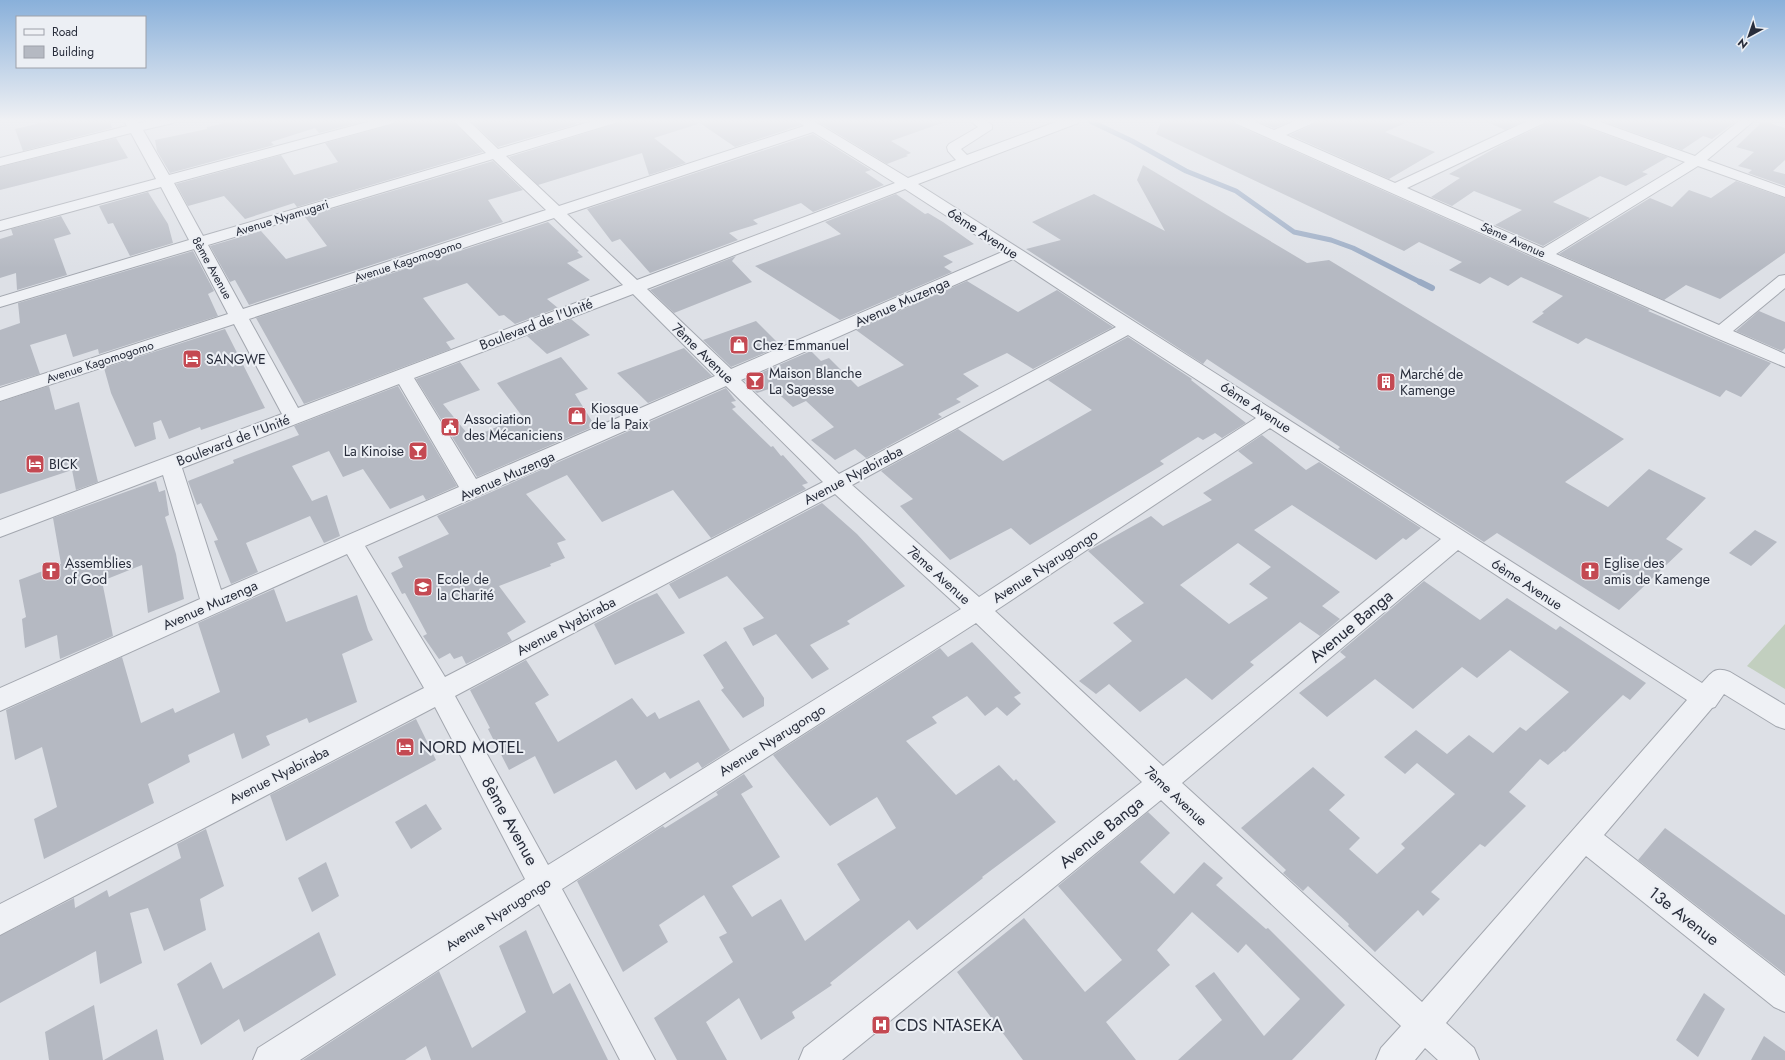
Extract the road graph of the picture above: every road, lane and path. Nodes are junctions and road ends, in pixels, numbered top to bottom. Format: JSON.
{"nodes":[{"id":1,"x":159,"y":169,"type":"edge"},
{"id":2,"x":208,"y":169,"type":"edge"},
{"id":3,"x":444,"y":169,"type":"edge"},
{"id":4,"x":512,"y":169,"type":"edge"},
{"id":5,"x":680,"y":169,"type":"edge"},
{"id":6,"x":884,"y":169,"type":"edge"},
{"id":7,"x":942,"y":169,"type":"edge"},
{"id":8,"x":1354,"y":169,"type":"edge"},
{"id":9,"x":1435,"y":169,"type":"edge"},
{"id":10,"x":1683,"y":169,"type":"edge"},
{"id":11,"x":1720,"y":169,"type":"edge"},
{"id":12,"x":166,"y":181,"type":"junction"},
{"id":13,"x":906,"y":183,"type":"junction"},
{"id":14,"x":1396,"y":188,"type":"junction"},
{"id":15,"x":1785,"y":193,"type":"edge"},
{"id":16,"x":556,"y":213,"type":"junction"},
{"id":17,"x":0,"y":226,"type":"edge"},
{"id":18,"x":198,"y":243,"type":"junction"},
{"id":19,"x":1014,"y":253,"type":"junction"},
{"id":20,"x":1544,"y":254,"type":"junction"},
{"id":21,"x":1785,"y":280,"type":"edge"},
{"id":22,"x":635,"y":287,"type":"junction"},
{"id":23,"x":0,"y":302,"type":"edge"},
{"id":24,"x":238,"y":316,"type":"junction"},
{"id":25,"x":1130,"y":327,"type":"junction"},
{"id":26,"x":1720,"y":333,"type":"junction"},
{"id":27,"x":1785,"y":361,"type":"edge"},
{"id":28,"x":403,"y":375,"type":"junction"},
{"id":29,"x":729,"y":378,"type":"junction"},
{"id":30,"x":0,"y":395,"type":"edge"},
{"id":31,"x":293,"y":417,"type":"junction"},
{"id":32,"x":1272,"y":417,"type":"junction"},
{"id":33,"x":170,"y":464,"type":"junction"},
{"id":34,"x":837,"y":484,"type":"junction"},
{"id":35,"x":472,"y":491,"type":"junction"},
{"id":36,"x":0,"y":529,"type":"edge"},
{"id":37,"x":1456,"y":538,"type":"junction"},
{"id":38,"x":353,"y":544,"type":"junction"},
{"id":39,"x":213,"y":603,"type":"junction"},
{"id":40,"x":978,"y":610,"type":"junction"},
{"id":41,"x":1714,"y":689,"type":"junction"},
{"id":42,"x":440,"y":692,"type":"junction"},
{"id":43,"x":0,"y":700,"type":"edge"},
{"id":44,"x":1785,"y":718,"type":"edge"},
{"id":45,"x":1162,"y":783,"type":"junction"},
{"id":46,"x":1584,"y":837,"type":"junction"},
{"id":47,"x":544,"y":884,"type":"junction"},
{"id":48,"x":0,"y":920,"type":"edge"},
{"id":49,"x":1785,"y":996,"type":"edge"},
{"id":50,"x":1424,"y":1024,"type":"junction"},
{"id":51,"x":270,"y":1060,"type":"edge"},
{"id":52,"x":638,"y":1060,"type":"edge"},
{"id":53,"x":816,"y":1060,"type":"edge"},
{"id":54,"x":1393,"y":1060,"type":"edge"},
{"id":55,"x":1462,"y":1060,"type":"edge"}],
"edges":[{"from":1,"to":12,"type":"street","name":"8ème Avenue"},
{"from":2,"to":12,"type":"street"},
{"from":3,"to":18,"type":"street","name":"Avenue Nyamugari"},
{"from":4,"to":16,"type":"street","name":"7ème Avenue"},
{"from":5,"to":16,"type":"street","name":"Avenue Kagomogomo"},
{"from":6,"to":13,"type":"street","name":"6ème Avenue"},
{"from":7,"to":13,"type":"street","name":"Boulevard de l'Unité"},
{"from":8,"to":14,"type":"street","name":"5ème Avenue"},
{"from":9,"to":14,"type":"street"},
{"from":10,"to":20,"type":"street"},
{"from":11,"to":15,"type":"street"},
{"from":12,"to":17,"type":"street"},
{"from":12,"to":18,"type":"street","name":"8ème Avenue"},
{"from":13,"to":19,"type":"street","name":"6ème Avenue"},
{"from":13,"to":22,"type":"street","name":"Boulevard de l'Unité"},
{"from":14,"to":20,"type":"street","name":"5ème Avenue"},
{"from":16,"to":22,"type":"street","name":"7ème Avenue"},
{"from":16,"to":24,"type":"street","name":"Avenue Kagomogomo"},
{"from":18,"to":23,"type":"street","name":"Avenue Nyamugari"},
{"from":18,"to":24,"type":"street","name":"8ème Avenue"},
{"from":19,"to":25,"type":"street","name":"6ème Avenue"},
{"from":19,"to":29,"type":"street","name":"Avenue Muzenga"},
{"from":20,"to":26,"type":"street","name":"5ème Avenue"},
{"from":21,"to":26,"type":"street"},
{"from":22,"to":28,"type":"street","name":"Boulevard de l'Unité"},
{"from":22,"to":29,"type":"street","name":"7ème Avenue"},
{"from":24,"to":30,"type":"street","name":"Avenue Kagomogomo"},
{"from":24,"to":31,"type":"street","name":"8ème Avenue"},
{"from":25,"to":32,"type":"street","name":"6ème Avenue"},
{"from":25,"to":34,"type":"street","name":"Avenue Nyabiraba"},
{"from":26,"to":27,"type":"street","name":"5ème Avenue"},
{"from":28,"to":31,"type":"street","name":"Boulevard de l'Unité"},
{"from":28,"to":35,"type":"street"},
{"from":29,"to":34,"type":"street","name":"7ème Avenue"},
{"from":29,"to":35,"type":"street","name":"Avenue Muzenga"},
{"from":31,"to":33,"type":"street","name":"Boulevard de l'Unité"},
{"from":32,"to":37,"type":"street","name":"6ème Avenue"},
{"from":32,"to":40,"type":"street","name":"Avenue Nyarugongo"},
{"from":33,"to":36,"type":"street","name":"Boulevard de l'Unité"},
{"from":33,"to":39,"type":"street"},
{"from":34,"to":40,"type":"street","name":"7ème Avenue"},
{"from":34,"to":42,"type":"street","name":"Avenue Nyabiraba"},
{"from":35,"to":38,"type":"street","name":"Avenue Muzenga"},
{"from":37,"to":41,"type":"street","name":"6ème Avenue"},
{"from":37,"to":45,"type":"street","name":"Avenue Banga"},
{"from":38,"to":39,"type":"street","name":"Avenue Muzenga"},
{"from":38,"to":42,"type":"street","name":"8ème Avenue"},
{"from":39,"to":43,"type":"street","name":"Avenue Muzenga"},
{"from":40,"to":45,"type":"street","name":"7ème Avenue"},
{"from":40,"to":47,"type":"street","name":"Avenue Nyarugongo"},
{"from":41,"to":44,"type":"street","name":"6ème Avenue"},
{"from":41,"to":46,"type":"street"},
{"from":42,"to":47,"type":"street","name":"8ème Avenue"},
{"from":42,"to":48,"type":"street","name":"Avenue Nyabiraba"},
{"from":45,"to":50,"type":"street","name":"7ème Avenue"},
{"from":45,"to":53,"type":"street","name":"Avenue Banga"},
{"from":46,"to":49,"type":"street","name":"13e Avenue"},
{"from":46,"to":50,"type":"street"},
{"from":47,"to":51,"type":"street","name":"Avenue Nyarugongo"},
{"from":47,"to":52,"type":"street","name":"8ème Avenue"},
{"from":50,"to":54,"type":"street"},
{"from":50,"to":55,"type":"street","name":"7ème Avenue"}]}
